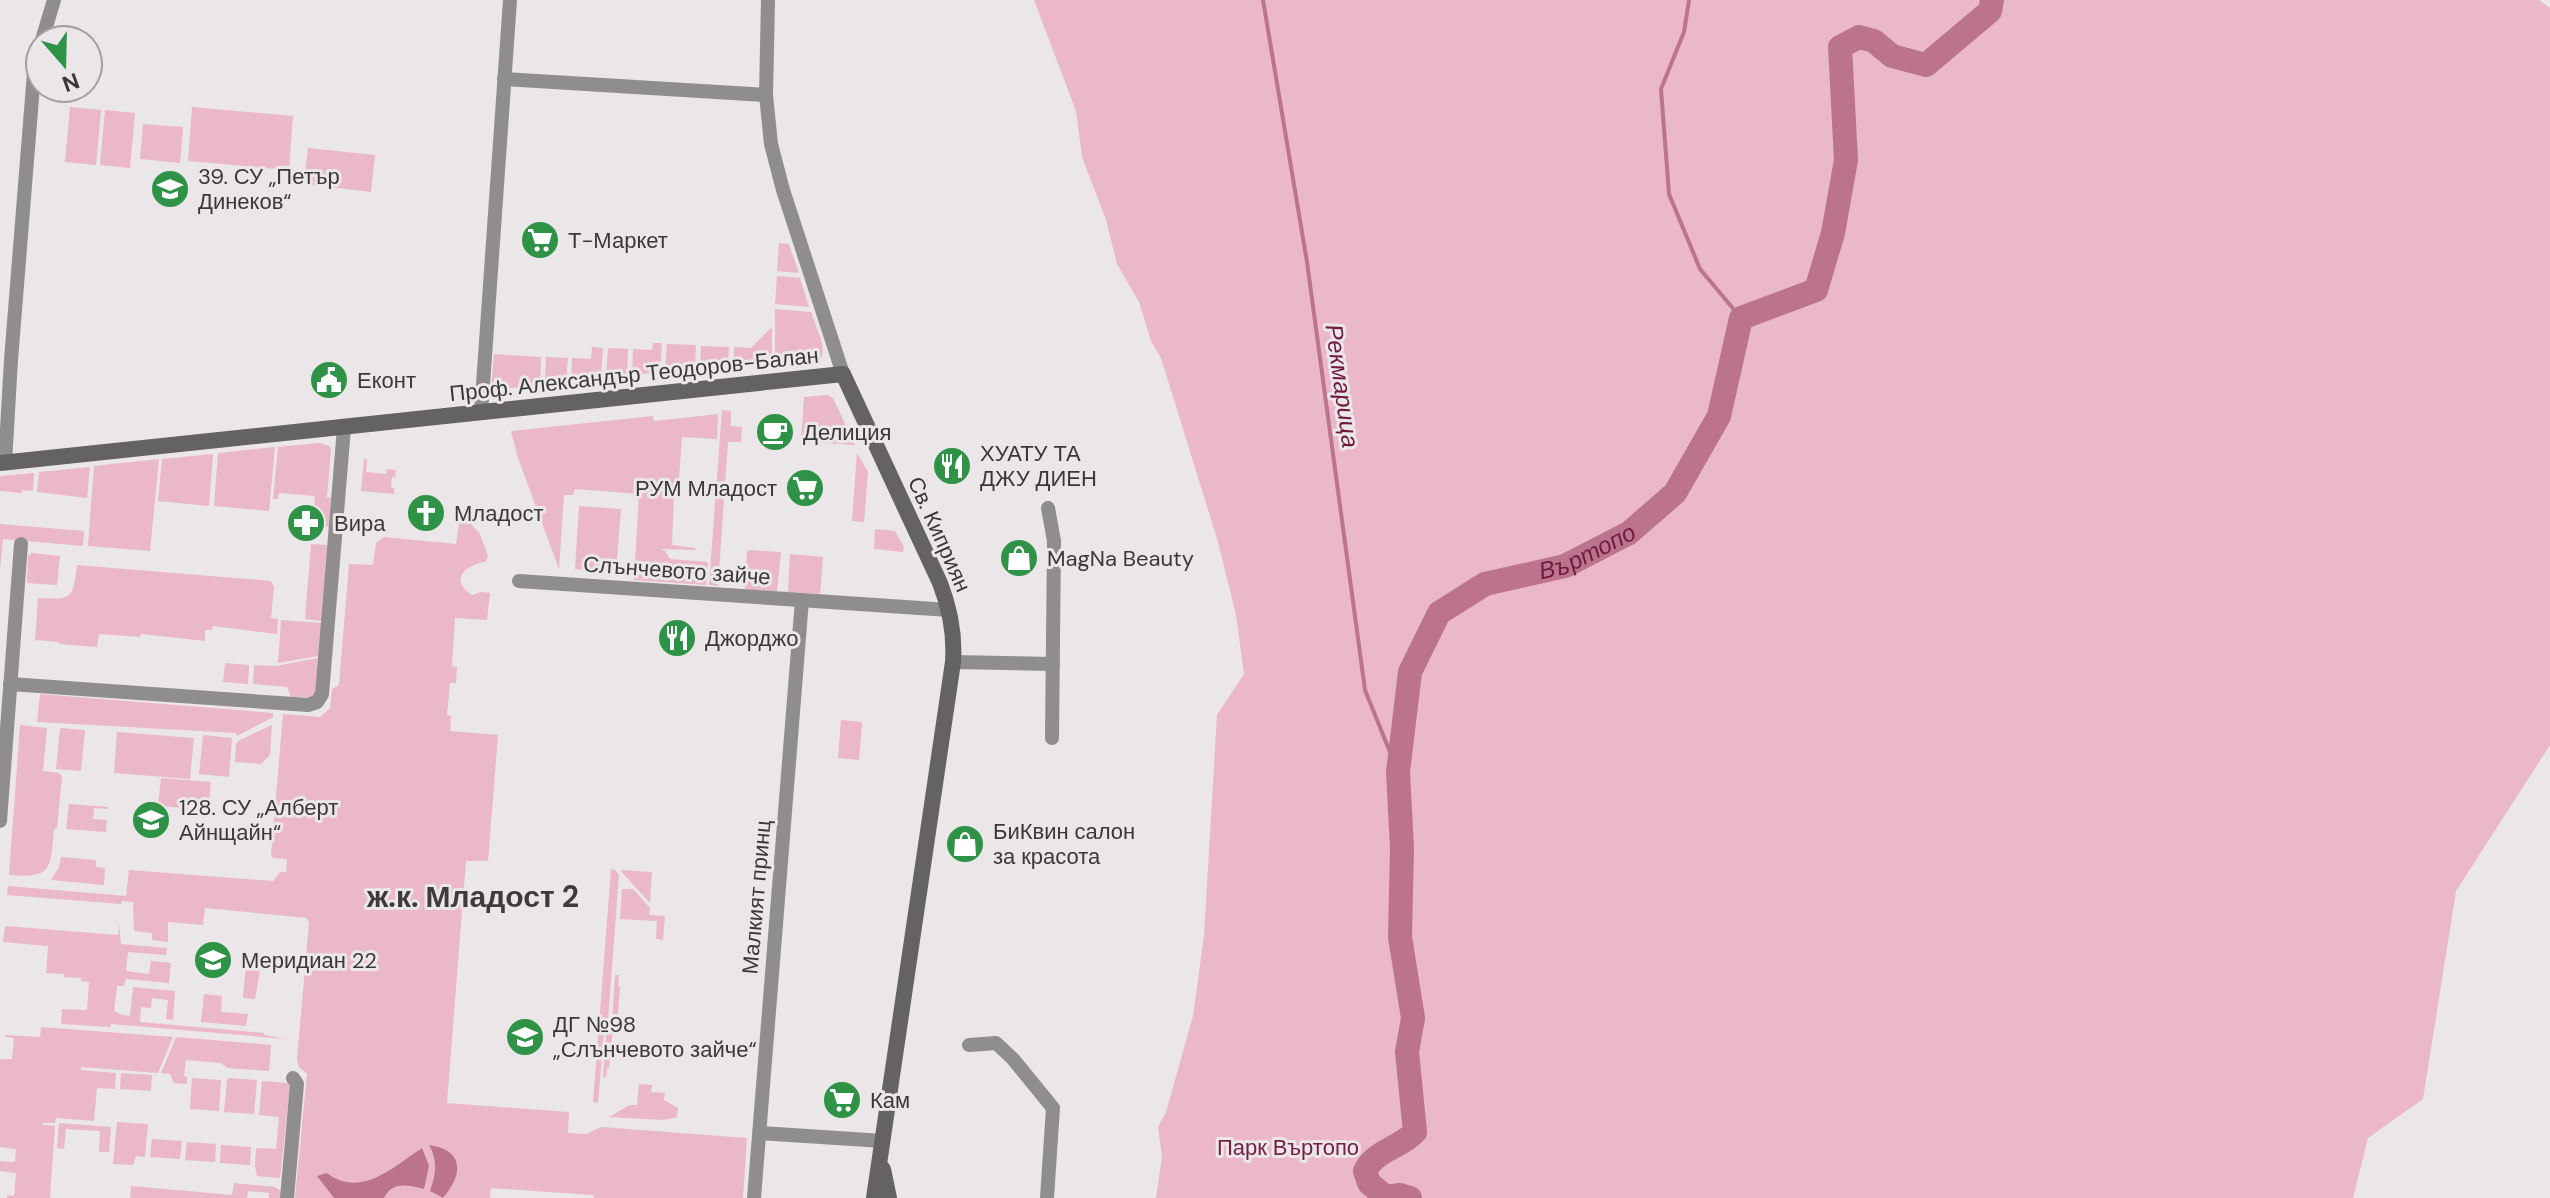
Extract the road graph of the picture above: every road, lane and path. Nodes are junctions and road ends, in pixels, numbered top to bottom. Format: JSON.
{"nodes":[{"id":1,"x":54,"y":0,"type":"edge"},
{"id":2,"x":510,"y":0,"type":"edge"},
{"id":3,"x":768,"y":0,"type":"edge"},
{"id":4,"x":47,"y":24,"type":"edge"},
{"id":5,"x":504,"y":79,"type":"junction"},
{"id":6,"x":766,"y":95,"type":"junction"},
{"id":7,"x":32,"y":104,"type":"edge"},
{"id":8,"x":843,"y":374,"type":"junction"},
{"id":9,"x":481,"y":413,"type":"junction"},
{"id":10,"x":344,"y":428,"type":"junction"},
{"id":11,"x":3,"y":463,"type":"edge"},
{"id":12,"x":1048,"y":508,"type":"dead end"},
{"id":13,"x":21,"y":544,"type":"dead end"},
{"id":14,"x":519,"y":581,"type":"dead end"},
{"id":15,"x":802,"y":600,"type":"junction"},
{"id":16,"x":949,"y":610,"type":"junction"},
{"id":17,"x":953,"y":662,"type":"junction"},
{"id":18,"x":1053,"y":664,"type":"junction"},
{"id":19,"x":10,"y":684,"type":"junction"},
{"id":20,"x":1052,"y":738,"type":"dead end"},
{"id":21,"x":0,"y":821,"type":"edge"},
{"id":22,"x":969,"y":1045,"type":"dead end"},
{"id":23,"x":293,"y":1078,"type":"dead end"},
{"id":24,"x":760,"y":1133,"type":"junction"},
{"id":25,"x":882,"y":1149,"type":"junction"},
{"id":26,"x":287,"y":1198,"type":"edge"},
{"id":27,"x":754,"y":1198,"type":"edge"},
{"id":28,"x":874,"y":1198,"type":"edge"},
{"id":29,"x":889,"y":1198,"type":"edge"},
{"id":30,"x":1047,"y":1198,"type":"edge"}],
"edges":[{"from":1,"to":4,"type":"street"},
{"from":2,"to":5,"type":"street"},
{"from":3,"to":6,"type":"street","name":"Св. Киприян"},
{"from":5,"to":6,"type":"street"},
{"from":5,"to":9,"type":"street"},
{"from":6,"to":8,"type":"street","name":"Св. Киприян"},
{"from":7,"to":11,"type":"street"},
{"from":8,"to":9,"type":"street","name":"Проф. Александър Теодоров-Балан"},
{"from":8,"to":16,"type":"street","name":"Св. Киприян"},
{"from":9,"to":10,"type":"street","name":"Проф. Александър Теодоров-Балан"},
{"from":10,"to":11,"type":"street","name":"Проф. Александър Теодоров-Балан"},
{"from":10,"to":19,"type":"street"},
{"from":12,"to":18,"type":"street"},
{"from":13,"to":19,"type":"street"},
{"from":14,"to":15,"type":"street","name":"Слънчевото зайче"},
{"from":15,"to":16,"type":"street","name":"Слънчевото зайче"},
{"from":15,"to":24,"type":"street","name":"Малкият принц"},
{"from":16,"to":17,"type":"street","name":"Св. Киприян"},
{"from":17,"to":18,"type":"street"},
{"from":17,"to":25,"type":"street","name":"Св. Киприян"},
{"from":18,"to":20,"type":"street"},
{"from":19,"to":21,"type":"street"},
{"from":22,"to":30,"type":"street"},
{"from":23,"to":26,"type":"street"},
{"from":24,"to":25,"type":"street"},
{"from":24,"to":27,"type":"street","name":"Малкият принц"},
{"from":25,"to":28,"type":"street","name":"Св. Киприян"},
{"from":25,"to":29,"type":"street"}]}
